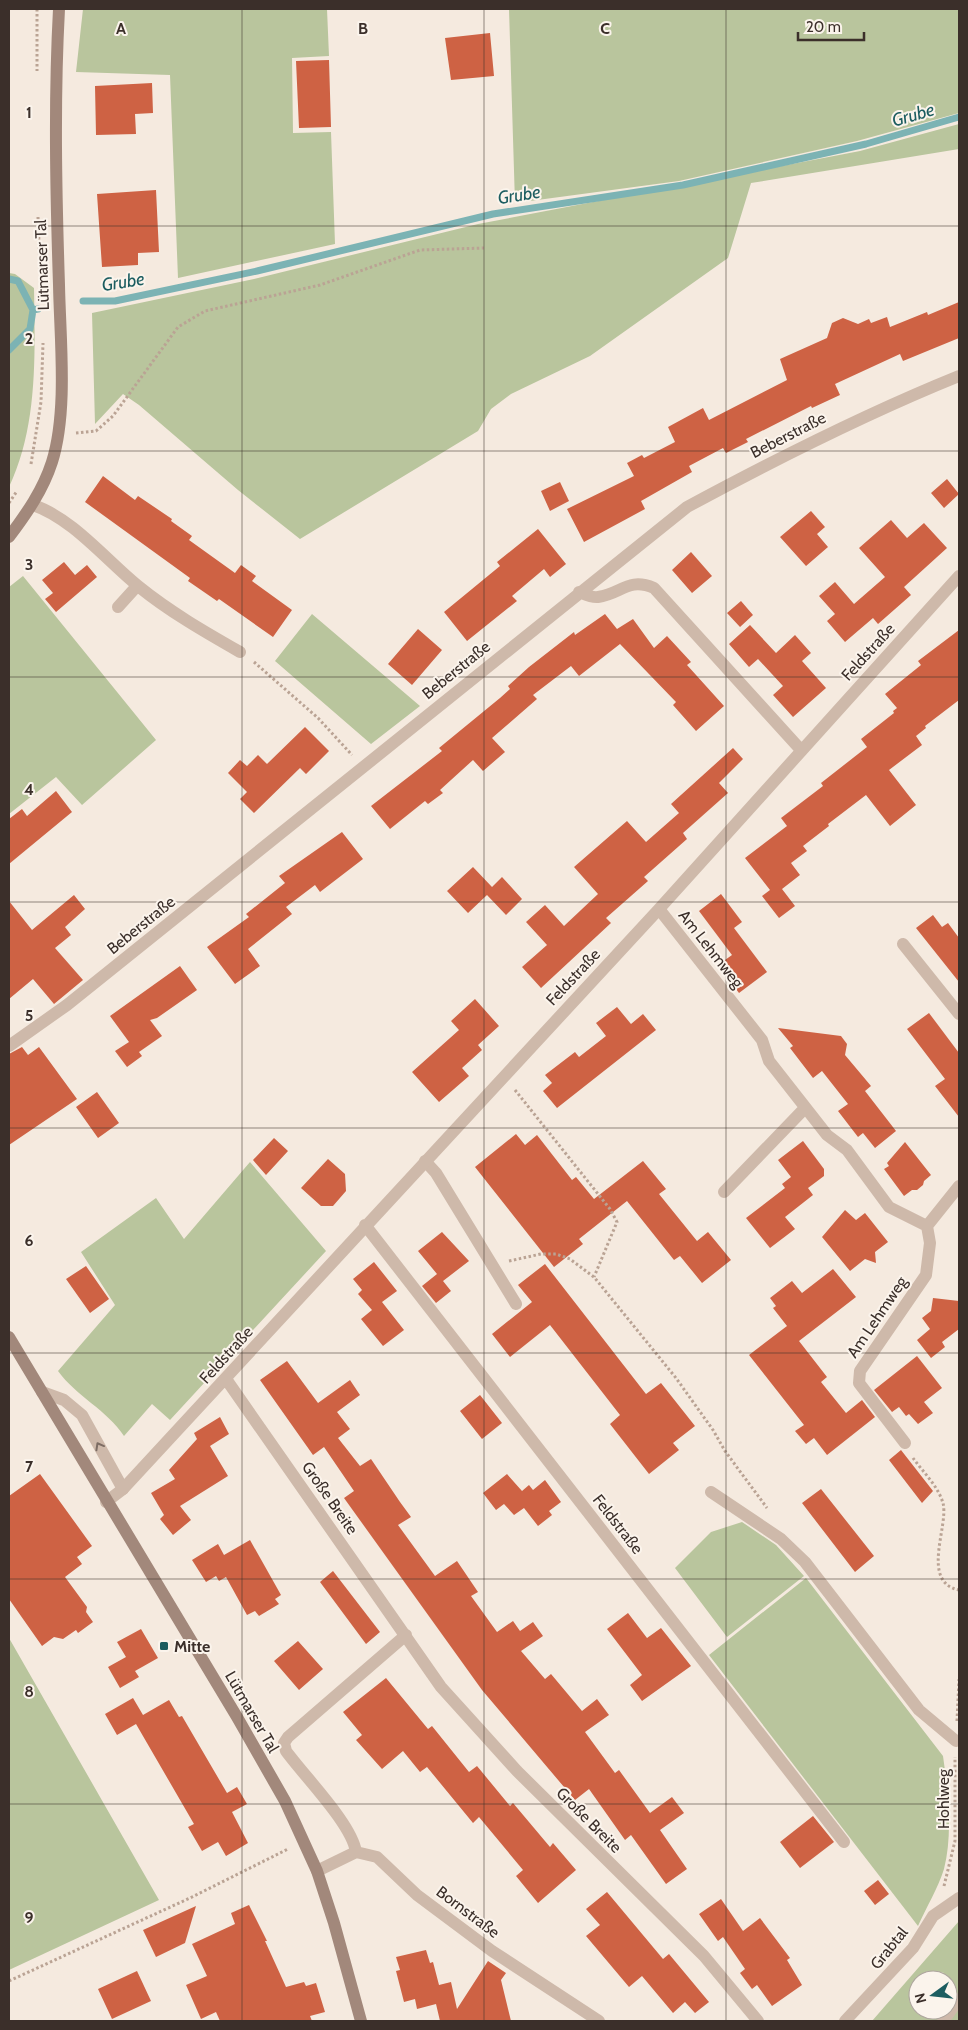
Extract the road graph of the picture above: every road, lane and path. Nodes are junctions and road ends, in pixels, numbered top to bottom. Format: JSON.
{"nodes":[{"id":1,"x":37,"y":9,"type":"edge"},
{"id":2,"x":58,"y":9,"type":"edge"},
{"id":3,"x":37,"y":74,"type":"dead end"},
{"id":4,"x":38,"y":215,"type":"dead end"},
{"id":5,"x":484,"y":248,"type":"dead end"},
{"id":6,"x":42,"y":278,"type":"dead end"},
{"id":7,"x":44,"y":340,"type":"dead end"},
{"id":8,"x":959,"y":376,"type":"edge"},
{"id":9,"x":58,"y":434,"type":"junction"},
{"id":10,"x":28,"y":471,"type":"dead end"},
{"id":11,"x":20,"y":487,"type":"dead end"},
{"id":12,"x":9,"y":503,"type":"edge"},
{"id":13,"x":33,"y":505,"type":"junction"},
{"id":14,"x":9,"y":537,"type":"edge"},
{"id":15,"x":959,"y":576,"type":"edge"},
{"id":16,"x":137,"y":586,"type":"junction"},
{"id":17,"x":579,"y":592,"type":"junction"},
{"id":18,"x":118,"y":607,"type":"dead end"},
{"id":19,"x":240,"y":652,"type":"joint"},
{"id":20,"x":801,"y":750,"type":"junction"},
{"id":21,"x":363,"y":767,"type":"junction"},
{"id":22,"x":659,"y":909,"type":"junction"},
{"id":23,"x":903,"y":944,"type":"dead end"},
{"id":24,"x":959,"y":1014,"type":"edge"},
{"id":25,"x":9,"y":1046,"type":"edge"},
{"id":26,"x":504,"y":1076,"type":"junction"},
{"id":27,"x":805,"y":1108,"type":"junction"},
{"id":28,"x":425,"y":1161,"type":"junction"},
{"id":29,"x":959,"y":1186,"type":"edge"},
{"id":30,"x":724,"y":1192,"type":"dead end"},
{"id":31,"x":365,"y":1225,"type":"junction"},
{"id":32,"x":926,"y":1226,"type":"junction"},
{"id":33,"x":490,"y":1265,"type":"junction"},
{"id":34,"x":594,"y":1278,"type":"junction"},
{"id":35,"x":516,"y":1304,"type":"dead end"},
{"id":36,"x":9,"y":1337,"type":"edge"},
{"id":37,"x":226,"y":1379,"type":"junction"},
{"id":38,"x":42,"y":1392,"type":"junction"},
{"id":39,"x":905,"y":1442,"type":"joint"},
{"id":40,"x":123,"y":1489,"type":"junction"},
{"id":41,"x":711,"y":1492,"type":"dead end"},
{"id":42,"x":106,"y":1502,"type":"junction"},
{"id":43,"x":768,"y":1509,"type":"dead end"},
{"id":44,"x":959,"y":1590,"type":"edge"},
{"id":45,"x":406,"y":1635,"type":"junction"},
{"id":46,"x":959,"y":1679,"type":"edge"},
{"id":47,"x":956,"y":1742,"type":"junction"},
{"id":48,"x":956,"y":1801,"type":"junction"},
{"id":49,"x":959,"y":1805,"type":"edge"},
{"id":50,"x":304,"y":1841,"type":"junction"},
{"id":51,"x":844,"y":1842,"type":"dead end"},
{"id":52,"x":356,"y":1852,"type":"junction"},
{"id":53,"x":317,"y":1872,"type":"junction"},
{"id":54,"x":959,"y":1898,"type":"edge"},
{"id":55,"x":933,"y":1916,"type":"junction"},
{"id":56,"x":9,"y":1981,"type":"edge"},
{"id":57,"x":959,"y":1999,"type":"edge"},
{"id":58,"x":361,"y":2021,"type":"edge"},
{"id":59,"x":599,"y":2021,"type":"edge"},
{"id":60,"x":758,"y":2021,"type":"edge"},
{"id":61,"x":845,"y":2021,"type":"edge"},
{"id":62,"x":943,"y":2021,"type":"edge"}],
"edges":[{"from":1,"to":3,"type":"path"},
{"from":2,"to":9,"type":"main road","name":"Lütmarser Tal"},
{"from":4,"to":6,"type":"path"},
{"from":5,"to":9,"type":"path"},
{"from":7,"to":10,"type":"path"},
{"from":8,"to":17,"type":"street","name":"Beberstraße"},
{"from":9,"to":13,"type":"main road","name":"Lütmarser Tal"},
{"from":11,"to":12,"type":"path"},
{"from":13,"to":14,"type":"main road","name":"Lütmarser Tal"},
{"from":13,"to":16,"type":"street"},
{"from":15,"to":20,"type":"street","name":"Feldstraße"},
{"from":16,"to":18,"type":"street"},
{"from":16,"to":19,"type":"street"},
{"from":17,"to":20,"type":"street"},
{"from":17,"to":21,"type":"street","name":"Beberstraße"},
{"from":19,"to":21,"type":"path"},
{"from":20,"to":22,"type":"street","name":"Feldstraße"},
{"from":21,"to":25,"type":"street","name":"Beberstraße"},
{"from":22,"to":26,"type":"street","name":"Feldstraße"},
{"from":22,"to":27,"type":"street","name":"Am Lehmweg"},
{"from":23,"to":24,"type":"street"},
{"from":26,"to":28,"type":"street","name":"Feldstraße"},
{"from":26,"to":34,"type":"path"},
{"from":27,"to":30,"type":"street"},
{"from":27,"to":32,"type":"street","name":"Am Lehmweg"},
{"from":28,"to":31,"type":"street","name":"Feldstraße"},
{"from":28,"to":33,"type":"street"},
{"from":29,"to":32,"type":"street"},
{"from":31,"to":37,"type":"street","name":"Feldstraße"},
{"from":31,"to":51,"type":"street","name":"Feldstraße"},
{"from":32,"to":39,"type":"street","name":"Am Lehmweg"},
{"from":33,"to":34,"type":"path"},
{"from":33,"to":35,"type":"street"},
{"from":34,"to":43,"type":"path"},
{"from":36,"to":38,"type":"main road","name":"Lütmarser Tal"},
{"from":37,"to":40,"type":"street","name":"Feldstraße"},
{"from":37,"to":45,"type":"street","name":"Große Breite"},
{"from":40,"to":38,"type":"street","one_way":true},
{"from":38,"to":42,"type":"main road","name":"Lütmarser Tal"},
{"from":39,"to":44,"type":"path"},
{"from":40,"to":42,"type":"street","name":"Feldstraße"},
{"from":41,"to":47,"type":"street"},
{"from":42,"to":50,"type":"main road","name":"Lütmarser Tal"},
{"from":45,"to":52,"type":"street"},
{"from":45,"to":60,"type":"street","name":"Große Breite"},
{"from":46,"to":47,"type":"path","name":"Hohlweg"},
{"from":47,"to":48,"type":"path","name":"Hohlweg"},
{"from":48,"to":49,"type":"path"},
{"from":48,"to":55,"type":"path","name":"Hohlweg"},
{"from":50,"to":53,"type":"main road","name":"Lütmarser Tal"},
{"from":50,"to":56,"type":"path"},
{"from":52,"to":53,"type":"street"},
{"from":52,"to":59,"type":"street","name":"Bornstraße"},
{"from":53,"to":58,"type":"main road","name":"Lütmarser Tal"},
{"from":54,"to":55,"type":"street","name":"Grabtal"},
{"from":55,"to":61,"type":"street","name":"Grabtal"},
{"from":57,"to":62,"type":"street"}]}
